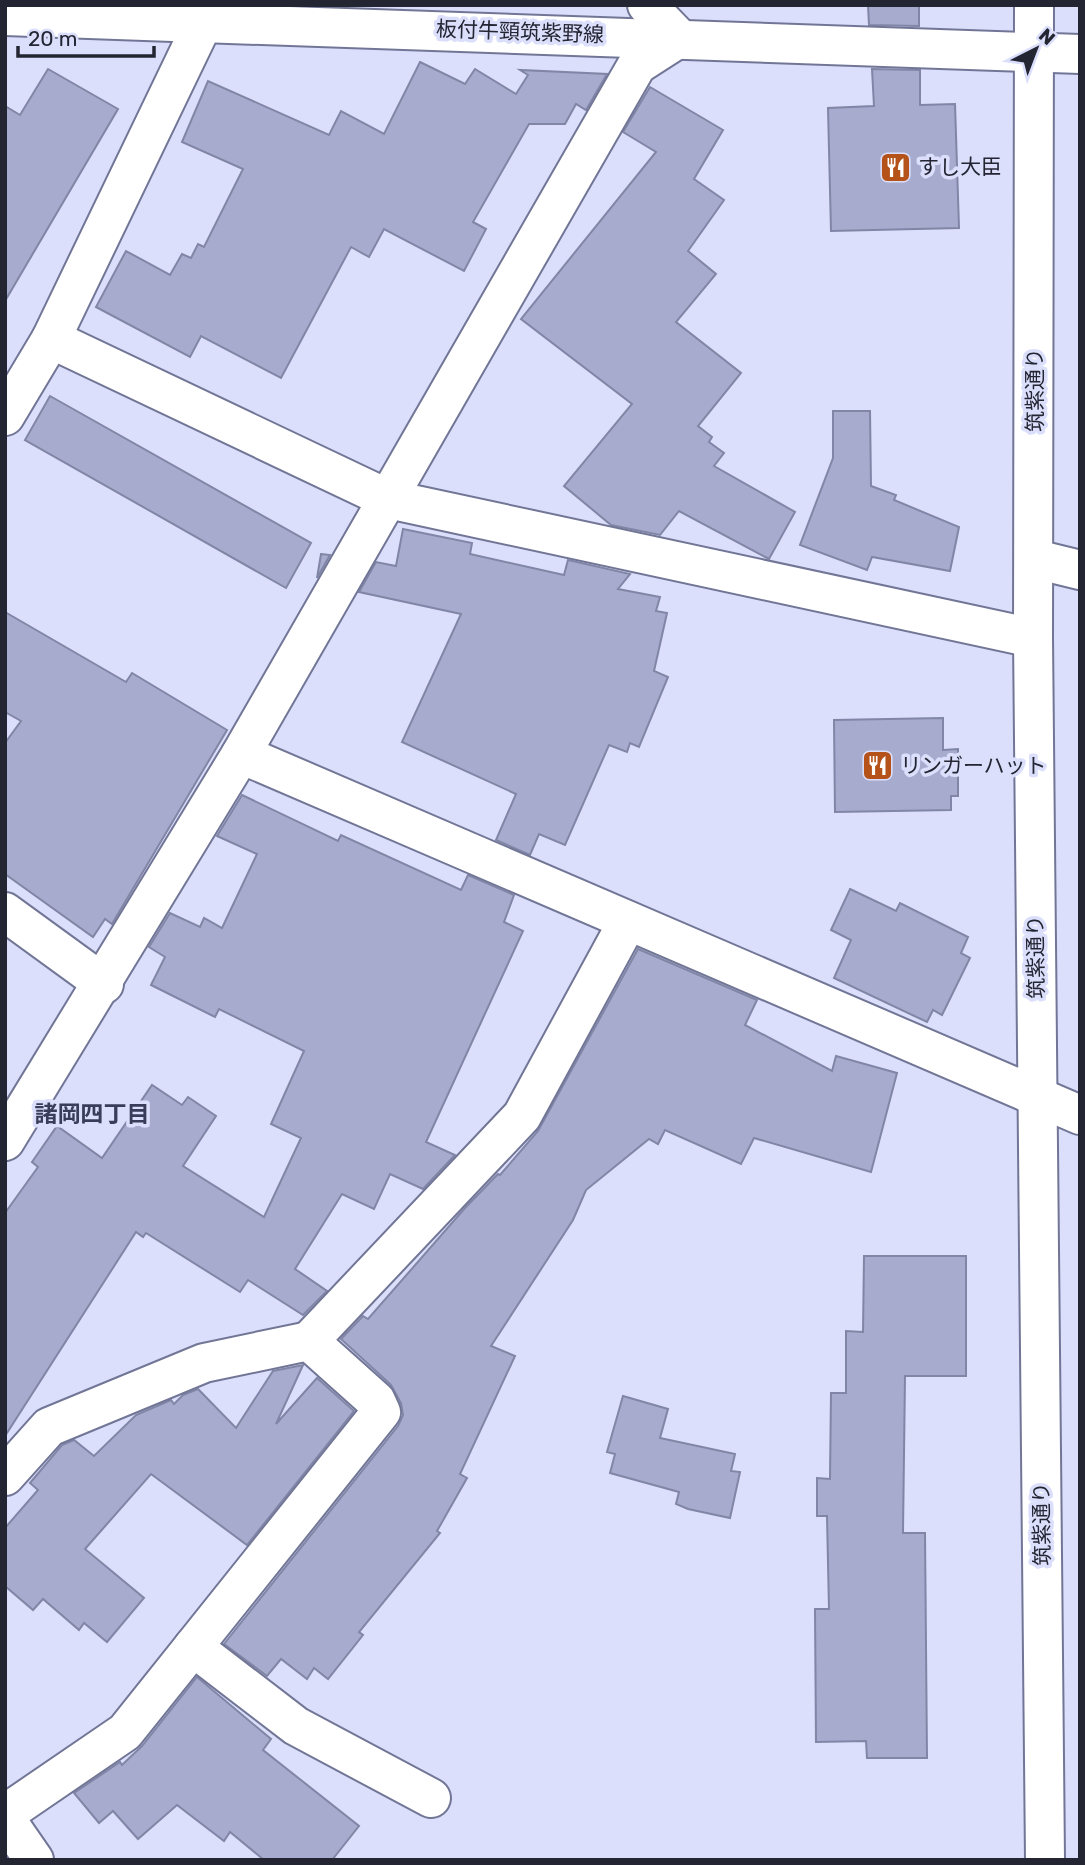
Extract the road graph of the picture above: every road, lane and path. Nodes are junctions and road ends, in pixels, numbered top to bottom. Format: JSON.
{"nodes":[{"id":1,"x":646,"y":5,"type":"edge"},
{"id":2,"x":1034,"y":5,"type":"edge"},
{"id":3,"x":5,"y":16,"type":"edge"},
{"id":4,"x":204,"y":21,"type":"junction"},
{"id":5,"x":679,"y":22,"type":"edge"},
{"id":6,"x":1035,"y":54,"type":"junction"},
{"id":7,"x":1080,"y":54,"type":"edge"},
{"id":8,"x":51,"y":339,"type":"junction"},
{"id":9,"x":5,"y":416,"type":"edge"},
{"id":10,"x":388,"y":499,"type":"junction"},
{"id":11,"x":1035,"y":558,"type":"junction"},
{"id":12,"x":1080,"y":570,"type":"edge"},
{"id":13,"x":1033,"y":638,"type":"junction"},
{"id":14,"x":241,"y":754,"type":"junction"},
{"id":15,"x":5,"y":912,"type":"edge"},
{"id":16,"x":628,"y":921,"type":"junction"},
{"id":17,"x":104,"y":984,"type":"junction"},
{"id":18,"x":1038,"y":1096,"type":"junction"},
{"id":19,"x":1080,"y":1115,"type":"edge"},
{"id":20,"x":5,"y":1141,"type":"edge"},
{"id":21,"x":309,"y":1341,"type":"junction"},
{"id":22,"x":5,"y":1476,"type":"edge"},
{"id":23,"x":193,"y":1647,"type":"junction"},
{"id":24,"x":431,"y":1798,"type":"dead end"},
{"id":25,"x":5,"y":1816,"type":"edge"},
{"id":26,"x":34,"y":1860,"type":"edge"},
{"id":27,"x":1045,"y":1860,"type":"edge"}],
"edges":[{"from":1,"to":5,"type":"street"},
{"from":2,"to":6,"type":"street","name":"筑紫通り"},
{"from":3,"to":4,"type":"street","name":"板付牛頸筑紫野線"},
{"from":4,"to":5,"type":"street","name":"板付牛頸筑紫野線"},
{"from":4,"to":8,"type":"street"},
{"from":5,"to":6,"type":"street","name":"板付牛頸筑紫野線"},
{"from":5,"to":10,"type":"street"},
{"from":6,"to":7,"type":"street","name":"板付牛頸筑紫野線"},
{"from":6,"to":11,"type":"street","name":"筑紫通り"},
{"from":8,"to":9,"type":"street"},
{"from":8,"to":10,"type":"street"},
{"from":10,"to":13,"type":"street"},
{"from":10,"to":14,"type":"street"},
{"from":11,"to":12,"type":"street"},
{"from":11,"to":13,"type":"street","name":"筑紫通り"},
{"from":13,"to":18,"type":"street","name":"筑紫通り"},
{"from":14,"to":16,"type":"street"},
{"from":14,"to":17,"type":"street"},
{"from":15,"to":17,"type":"street"},
{"from":16,"to":18,"type":"street"},
{"from":16,"to":21,"type":"street"},
{"from":17,"to":20,"type":"street"},
{"from":18,"to":19,"type":"street"},
{"from":18,"to":27,"type":"street","name":"筑紫通り"},
{"from":21,"to":22,"type":"street"},
{"from":21,"to":23,"type":"street"},
{"from":23,"to":24,"type":"street"},
{"from":23,"to":25,"type":"street"},
{"from":25,"to":26,"type":"street"}]}
